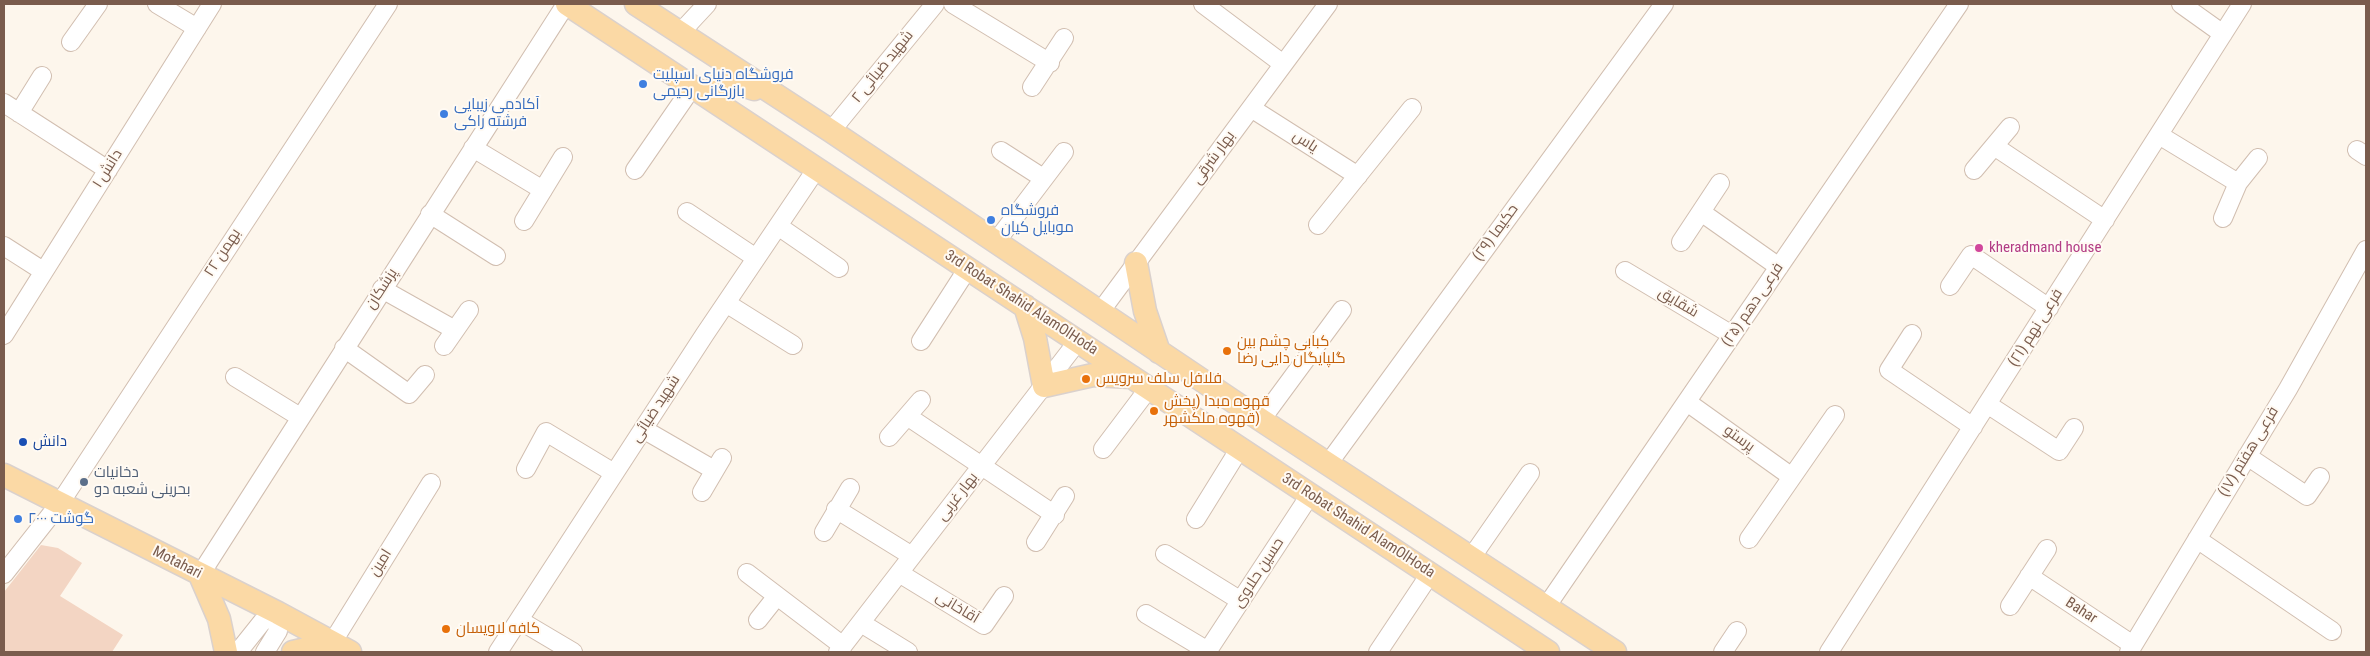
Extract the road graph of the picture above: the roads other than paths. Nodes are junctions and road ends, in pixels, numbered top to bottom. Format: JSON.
{"nodes":[{"id":1,"x":98,"y":4,"type":"edge"},
{"id":2,"x":157,"y":4,"type":"edge"},
{"id":3,"x":212,"y":4,"type":"edge"},
{"id":4,"x":388,"y":4,"type":"edge"},
{"id":5,"x":567,"y":4,"type":"edge"},
{"id":6,"x":636,"y":4,"type":"edge"},
{"id":7,"x":707,"y":4,"type":"edge"},
{"id":8,"x":935,"y":4,"type":"edge"},
{"id":9,"x":954,"y":4,"type":"edge"},
{"id":10,"x":1203,"y":4,"type":"edge"},
{"id":11,"x":1328,"y":4,"type":"edge"},
{"id":12,"x":1664,"y":4,"type":"edge"},
{"id":13,"x":1959,"y":4,"type":"edge"},
{"id":14,"x":2181,"y":4,"type":"edge"},
{"id":15,"x":2242,"y":4,"type":"edge"},
{"id":16,"x":598,"y":24,"type":"junction"},
{"id":17,"x":197,"y":28,"type":"junction"},
{"id":18,"x":680,"y":34,"type":"junction"},
{"id":19,"x":2223,"y":34,"type":"junction"},
{"id":20,"x":1064,"y":38,"type":"dead end"},
{"id":21,"x":71,"y":42,"type":"dead end"},
{"id":22,"x":1050,"y":63,"type":"junction"},
{"id":23,"x":1284,"y":64,"type":"junction"},
{"id":24,"x":42,"y":76,"type":"dead end"},
{"id":25,"x":1032,"y":87,"type":"dead end"},
{"id":26,"x":702,"y":92,"type":"junction"},
{"id":27,"x":772,"y":94,"type":"junction"},
{"id":28,"x":4,"y":103,"type":"edge"},
{"id":29,"x":1251,"y":108,"type":"junction"},
{"id":30,"x":1412,"y":108,"type":"dead end"},
{"id":31,"x":19,"y":113,"type":"junction"},
{"id":32,"x":2010,"y":127,"type":"dead end"},
{"id":33,"x":831,"y":131,"type":"junction"},
{"id":34,"x":2159,"y":135,"type":"junction"},
{"id":35,"x":1994,"y":146,"type":"junction"},
{"id":36,"x":473,"y":148,"type":"junction"},
{"id":37,"x":1001,"y":151,"type":"dead end"},
{"id":38,"x":1064,"y":152,"type":"dead end"},
{"id":39,"x":563,"y":157,"type":"dead end"},
{"id":40,"x":2258,"y":158,"type":"dead end"},
{"id":41,"x":816,"y":168,"type":"junction"},
{"id":42,"x":108,"y":170,"type":"junction"},
{"id":43,"x":635,"y":170,"type":"dead end"},
{"id":44,"x":1974,"y":170,"type":"dead end"},
{"id":45,"x":1358,"y":176,"type":"junction"},
{"id":46,"x":1043,"y":178,"type":"junction"},
{"id":47,"x":1720,"y":183,"type":"dead end"},
{"id":48,"x":2238,"y":183,"type":"junction"},
{"id":49,"x":543,"y":190,"type":"junction"},
{"id":50,"x":687,"y":212,"type":"dead end"},
{"id":51,"x":1701,"y":212,"type":"junction"},
{"id":52,"x":430,"y":214,"type":"junction"},
{"id":53,"x":2223,"y":218,"type":"dead end"},
{"id":54,"x":2105,"y":220,"type":"junction"},
{"id":55,"x":524,"y":221,"type":"dead end"},
{"id":56,"x":1318,"y":225,"type":"dead end"},
{"id":57,"x":778,"y":226,"type":"junction"},
{"id":58,"x":1681,"y":242,"type":"dead end"},
{"id":59,"x":995,"y":243,"type":"junction"},
{"id":60,"x":4,"y":246,"type":"edge"},
{"id":61,"x":2366,"y":250,"type":"edge"},
{"id":62,"x":496,"y":256,"type":"dead end"},
{"id":63,"x":756,"y":258,"type":"junction"},
{"id":64,"x":1136,"y":263,"type":"junction"},
{"id":65,"x":1779,"y":266,"type":"junction"},
{"id":66,"x":839,"y":268,"type":"dead end"},
{"id":67,"x":968,"y":268,"type":"junction"},
{"id":68,"x":43,"y":271,"type":"junction"},
{"id":69,"x":1625,"y":271,"type":"dead end"},
{"id":70,"x":1950,"y":286,"type":"dead end"},
{"id":71,"x":382,"y":289,"type":"junction"},
{"id":72,"x":726,"y":303,"type":"junction"},
{"id":73,"x":1025,"y":306,"type":"junction"},
{"id":74,"x":2049,"y":308,"type":"junction"},
{"id":75,"x":469,"y":310,"type":"dead end"},
{"id":76,"x":1342,"y":310,"type":"dead end"},
{"id":77,"x":1100,"y":312,"type":"junction"},
{"id":78,"x":455,"y":330,"type":"junction"},
{"id":79,"x":1912,"y":334,"type":"dead end"},
{"id":80,"x":4,"y":335,"type":"edge"},
{"id":81,"x":1732,"y":335,"type":"junction"},
{"id":82,"x":921,"y":341,"type":"dead end"},
{"id":83,"x":1078,"y":341,"type":"junction"},
{"id":84,"x":444,"y":346,"type":"dead end"},
{"id":85,"x":793,"y":346,"type":"dead end"},
{"id":86,"x":344,"y":348,"type":"junction"},
{"id":87,"x":1159,"y":352,"type":"junction"},
{"id":88,"x":425,"y":375,"type":"dead end"},
{"id":89,"x":235,"y":377,"type":"dead end"},
{"id":90,"x":1141,"y":382,"type":"junction"},
{"id":91,"x":1044,"y":386,"type":"junction"},
{"id":92,"x":922,"y":400,"type":"dead end"},
{"id":93,"x":1687,"y":402,"type":"junction"},
{"id":94,"x":1987,"y":404,"type":"junction"},
{"id":95,"x":1834,"y":415,"type":"dead end"},
{"id":96,"x":907,"y":416,"type":"junction"},
{"id":97,"x":300,"y":417,"type":"junction"},
{"id":98,"x":1261,"y":420,"type":"junction"},
{"id":99,"x":1973,"y":427,"type":"junction"},
{"id":100,"x":2074,"y":428,"type":"dead end"},
{"id":101,"x":643,"y":429,"type":"junction"},
{"id":102,"x":889,"y":437,"type":"dead end"},
{"id":103,"x":1240,"y":448,"type":"junction"},
{"id":104,"x":1103,"y":449,"type":"dead end"},
{"id":105,"x":2247,"y":456,"type":"junction"},
{"id":106,"x":1328,"y":464,"type":"junction"},
{"id":107,"x":981,"y":467,"type":"junction"},
{"id":108,"x":526,"y":469,"type":"dead end"},
{"id":109,"x":1530,"y":473,"type":"dead end"},
{"id":110,"x":614,"y":474,"type":"junction"},
{"id":111,"x":4,"y":475,"type":"edge"},
{"id":112,"x":1792,"y":477,"type":"junction"},
{"id":113,"x":2320,"y":477,"type":"dead end"},
{"id":114,"x":431,"y":483,"type":"dead end"},
{"id":115,"x":850,"y":488,"type":"dead end"},
{"id":116,"x":702,"y":492,"type":"dead end"},
{"id":117,"x":1310,"y":495,"type":"junction"},
{"id":118,"x":1065,"y":496,"type":"dead end"},
{"id":119,"x":60,"y":503,"type":"junction"},
{"id":120,"x":836,"y":509,"type":"junction"},
{"id":121,"x":1055,"y":515,"type":"junction"},
{"id":122,"x":1196,"y":519,"type":"dead end"},
{"id":123,"x":824,"y":532,"type":"dead end"},
{"id":124,"x":1749,"y":538,"type":"dead end"},
{"id":125,"x":2197,"y":539,"type":"junction"},
{"id":126,"x":1036,"y":542,"type":"dead end"},
{"id":127,"x":2047,"y":549,"type":"dead end"},
{"id":128,"x":1166,"y":554,"type":"dead end"},
{"id":129,"x":912,"y":556,"type":"junction"},
{"id":130,"x":1471,"y":558,"type":"junction"},
{"id":131,"x":747,"y":573,"type":"dead end"},
{"id":132,"x":899,"y":573,"type":"junction"},
{"id":133,"x":4,"y":574,"type":"edge"},
{"id":134,"x":1430,"y":574,"type":"junction"},
{"id":135,"x":200,"y":575,"type":"junction"},
{"id":136,"x":2029,"y":576,"type":"junction"},
{"id":137,"x":777,"y":596,"type":"junction"},
{"id":138,"x":1004,"y":596,"type":"dead end"},
{"id":139,"x":1241,"y":600,"type":"junction"},
{"id":140,"x":2010,"y":606,"type":"dead end"},
{"id":141,"x":1546,"y":607,"type":"junction"},
{"id":142,"x":278,"y":613,"type":"junction"},
{"id":143,"x":1146,"y":614,"type":"dead end"},
{"id":144,"x":519,"y":620,"type":"junction"},
{"id":145,"x":758,"y":620,"type":"dead end"},
{"id":146,"x":861,"y":622,"type":"junction"},
{"id":147,"x":1737,"y":631,"type":"dead end"},
{"id":148,"x":2332,"y":631,"type":"dead end"},
{"id":149,"x":341,"y":648,"type":"edge"},
{"id":150,"x":841,"y":649,"type":"edge"},
{"id":151,"x":2131,"y":649,"type":"edge"},
{"id":152,"x":226,"y":652,"type":"edge"},
{"id":153,"x":238,"y":652,"type":"edge"},
{"id":154,"x":265,"y":652,"type":"edge"},
{"id":155,"x":293,"y":652,"type":"edge"},
{"id":156,"x":498,"y":652,"type":"edge"},
{"id":157,"x":573,"y":652,"type":"edge"},
{"id":158,"x":908,"y":652,"type":"edge"},
{"id":159,"x":1208,"y":652,"type":"edge"},
{"id":160,"x":1378,"y":652,"type":"edge"},
{"id":161,"x":1548,"y":652,"type":"edge"},
{"id":162,"x":1615,"y":652,"type":"edge"},
{"id":163,"x":1723,"y":652,"type":"edge"},
{"id":164,"x":1829,"y":652,"type":"edge"}],
"edges":[{"from":1,"to":21,"type":"street"},
{"from":2,"to":17,"type":"street"},
{"from":3,"to":17,"type":"street","name":"دانش ۱"},
{"from":4,"to":119,"type":"street","name":"۲۲ بهمن"},
{"from":5,"to":16,"type":"main road","name":"3rd Robat Shahid AlamOlHoda"},
{"from":5,"to":36,"type":"street","name":"پزشکان"},
{"from":6,"to":18,"type":"main road"},
{"from":7,"to":18,"type":"street"},
{"from":8,"to":33,"type":"street","name":"شهید ضیائی ۲"},
{"from":9,"to":22,"type":"street"},
{"from":10,"to":23,"type":"street"},
{"from":11,"to":23,"type":"street","name":"بهار شرقی"},
{"from":12,"to":106,"type":"street","name":"حکیما (۲۹)"},
{"from":13,"to":65,"type":"street","name":"فرعی دهم (۲۵)"},
{"from":14,"to":19,"type":"street"},
{"from":15,"to":19,"type":"street","name":"فرعی نهم (۲۱)"},
{"from":16,"to":18,"type":"main road"},
{"from":16,"to":26,"type":"main road","name":"3rd Robat Shahid AlamOlHoda"},
{"from":17,"to":42,"type":"street","name":"دانش ۱"},
{"from":18,"to":27,"type":"main road"},
{"from":19,"to":34,"type":"street","name":"فرعی نهم (۲۱)"},
{"from":20,"to":22,"type":"street"},
{"from":22,"to":25,"type":"street"},
{"from":23,"to":29,"type":"street","name":"بهار شرقی"},
{"from":24,"to":31,"type":"street"},
{"from":26,"to":27,"type":"main road"},
{"from":26,"to":41,"type":"main road","name":"3rd Robat Shahid AlamOlHoda"},
{"from":26,"to":43,"type":"street"},
{"from":27,"to":33,"type":"main road"},
{"from":28,"to":31,"type":"street"},
{"from":29,"to":45,"type":"street","name":"یاس"},
{"from":29,"to":64,"type":"street","name":"بهار شرقی"},
{"from":30,"to":45,"type":"street"},
{"from":31,"to":42,"type":"street"},
{"from":32,"to":35,"type":"street"},
{"from":33,"to":59,"type":"main road"},
{"from":34,"to":48,"type":"street"},
{"from":34,"to":54,"type":"street","name":"فرعی نهم (۲۱)"},
{"from":35,"to":44,"type":"street"},
{"from":35,"to":54,"type":"street"},
{"from":36,"to":49,"type":"street"},
{"from":36,"to":52,"type":"street","name":"پزشکان"},
{"from":37,"to":46,"type":"street"},
{"from":38,"to":46,"type":"street"},
{"from":39,"to":49,"type":"street"},
{"from":40,"to":48,"type":"street"},
{"from":41,"to":57,"type":"street","name":"شهید ضیائی"},
{"from":41,"to":67,"type":"main road","name":"3rd Robat Shahid AlamOlHoda"},
{"from":42,"to":68,"type":"street","name":"دانش ۱"},
{"from":45,"to":56,"type":"street"},
{"from":46,"to":59,"type":"street"},
{"from":47,"to":51,"type":"street"},
{"from":48,"to":53,"type":"street"},
{"from":49,"to":55,"type":"street"},
{"from":50,"to":63,"type":"street"},
{"from":51,"to":58,"type":"street"},
{"from":51,"to":65,"type":"street"},
{"from":52,"to":62,"type":"street"},
{"from":52,"to":71,"type":"street","name":"پزشکان"},
{"from":54,"to":74,"type":"street","name":"فرعی نهم (۲۱)"},
{"from":57,"to":63,"type":"street","name":"شهید ضیائی"},
{"from":57,"to":66,"type":"street"},
{"from":59,"to":77,"type":"main road"},
{"from":60,"to":68,"type":"street"},
{"from":61,"to":105,"type":"street","name":"فرعی هفتم (۱۷)"},
{"from":63,"to":72,"type":"street","name":"شهید ضیائی"},
{"from":64,"to":77,"type":"street","name":"بهار شرقی"},
{"from":64,"to":87,"type":"main road"},
{"from":65,"to":81,"type":"street","name":"فرعی دهم (۲۵)"},
{"from":67,"to":73,"type":"main road","name":"3rd Robat Shahid AlamOlHoda"},
{"from":67,"to":82,"type":"street"},
{"from":68,"to":80,"type":"street","name":"دانش ۱"},
{"from":69,"to":81,"type":"street","name":"شقایق"},
{"from":70,"to":74,"type":"street"},
{"from":71,"to":78,"type":"street"},
{"from":71,"to":86,"type":"street","name":"پزشکان"},
{"from":72,"to":85,"type":"street"},
{"from":72,"to":101,"type":"street","name":"شهید ضیائی"},
{"from":73,"to":83,"type":"main road","name":"3rd Robat Shahid AlamOlHoda"},
{"from":73,"to":91,"type":"main road"},
{"from":74,"to":94,"type":"street","name":"فرعی نهم (۲۱)"},
{"from":75,"to":78,"type":"street"},
{"from":76,"to":98,"type":"street"},
{"from":77,"to":83,"type":"main road"},
{"from":77,"to":87,"type":"main road"},
{"from":78,"to":84,"type":"street"},
{"from":79,"to":99,"type":"street"},
{"from":81,"to":93,"type":"street","name":"فرعی دهم (۲۵)"},
{"from":83,"to":90,"type":"main road","name":"3rd Robat Shahid AlamOlHoda"},
{"from":83,"to":91,"type":"street","name":"بهار غربی"},
{"from":86,"to":88,"type":"street"},
{"from":86,"to":97,"type":"street","name":"پزشکان"},
{"from":87,"to":98,"type":"main road"},
{"from":89,"to":97,"type":"street"},
{"from":90,"to":91,"type":"main road"},
{"from":90,"to":103,"type":"main road","name":"3rd Robat Shahid AlamOlHoda"},
{"from":90,"to":104,"type":"street"},
{"from":91,"to":107,"type":"street","name":"بهار غربی"},
{"from":92,"to":96,"type":"street"},
{"from":93,"to":112,"type":"street","name":"پرستو"},
{"from":93,"to":141,"type":"street","name":"فرعی دهم (۲۵)"},
{"from":94,"to":99,"type":"street","name":"فرعی نهم (۲۱)"},
{"from":94,"to":100,"type":"street"},
{"from":95,"to":112,"type":"street"},
{"from":96,"to":102,"type":"street"},
{"from":96,"to":107,"type":"street"},
{"from":97,"to":135,"type":"street","name":"پزشکان"},
{"from":98,"to":106,"type":"main road"},
{"from":99,"to":164,"type":"street","name":"فرعی نهم (۲۱)"},
{"from":101,"to":110,"type":"street","name":"شهید ضیائی"},
{"from":101,"to":116,"type":"street"},
{"from":103,"to":117,"type":"main road","name":"3rd Robat Shahid AlamOlHoda"},
{"from":103,"to":122,"type":"street"},
{"from":105,"to":113,"type":"street"},
{"from":105,"to":125,"type":"street","name":"فرعی هفتم (۱۷)"},
{"from":106,"to":130,"type":"main road"},
{"from":107,"to":121,"type":"street"},
{"from":107,"to":129,"type":"street","name":"بهار غربی"},
{"from":108,"to":110,"type":"street"},
{"from":109,"to":130,"type":"street"},
{"from":110,"to":144,"type":"street","name":"شهید ضیائی"},
{"from":111,"to":119,"type":"main road","name":"Motahari"},
{"from":112,"to":124,"type":"street"},
{"from":114,"to":149,"type":"street","name":"امین"},
{"from":115,"to":120,"type":"street"},
{"from":117,"to":134,"type":"main road","name":"3rd Robat Shahid AlamOlHoda"},
{"from":117,"to":139,"type":"street","name":"حسین حلاوی"},
{"from":118,"to":121,"type":"street"},
{"from":119,"to":133,"type":"street","name":"۲۲ بهمن"},
{"from":119,"to":135,"type":"main road","name":"Motahari"},
{"from":120,"to":123,"type":"street"},
{"from":120,"to":129,"type":"street"},
{"from":121,"to":126,"type":"street"},
{"from":125,"to":148,"type":"street"},
{"from":125,"to":151,"type":"street","name":"فرعی هفتم (۱۷)"},
{"from":127,"to":136,"type":"street"},
{"from":128,"to":139,"type":"street"},
{"from":129,"to":132,"type":"street","name":"بهار غربی"},
{"from":130,"to":141,"type":"main road"},
{"from":131,"to":137,"type":"street"},
{"from":132,"to":138,"type":"street","name":"آقاخانی"},
{"from":132,"to":146,"type":"street","name":"بهار غربی"},
{"from":134,"to":160,"type":"street"},
{"from":134,"to":161,"type":"main road","name":"3rd Robat Shahid AlamOlHoda"},
{"from":135,"to":142,"type":"main road","name":"Motahari"},
{"from":135,"to":152,"type":"main road"},
{"from":136,"to":140,"type":"street"},
{"from":136,"to":151,"type":"street","name":"Bahar"},
{"from":137,"to":145,"type":"street"},
{"from":137,"to":150,"type":"street"},
{"from":139,"to":159,"type":"street","name":"حسین حلاوی"},
{"from":141,"to":162,"type":"main road"},
{"from":142,"to":149,"type":"main road","name":"Motahari"},
{"from":142,"to":153,"type":"street"},
{"from":142,"to":154,"type":"street"},
{"from":143,"to":159,"type":"street"},
{"from":144,"to":156,"type":"street","name":"شهید ضیائی"},
{"from":144,"to":157,"type":"street"},
{"from":146,"to":150,"type":"street","name":"بهار غربی"},
{"from":146,"to":158,"type":"street"},
{"from":147,"to":163,"type":"street"},
{"from":149,"to":155,"type":"main road"}]}
